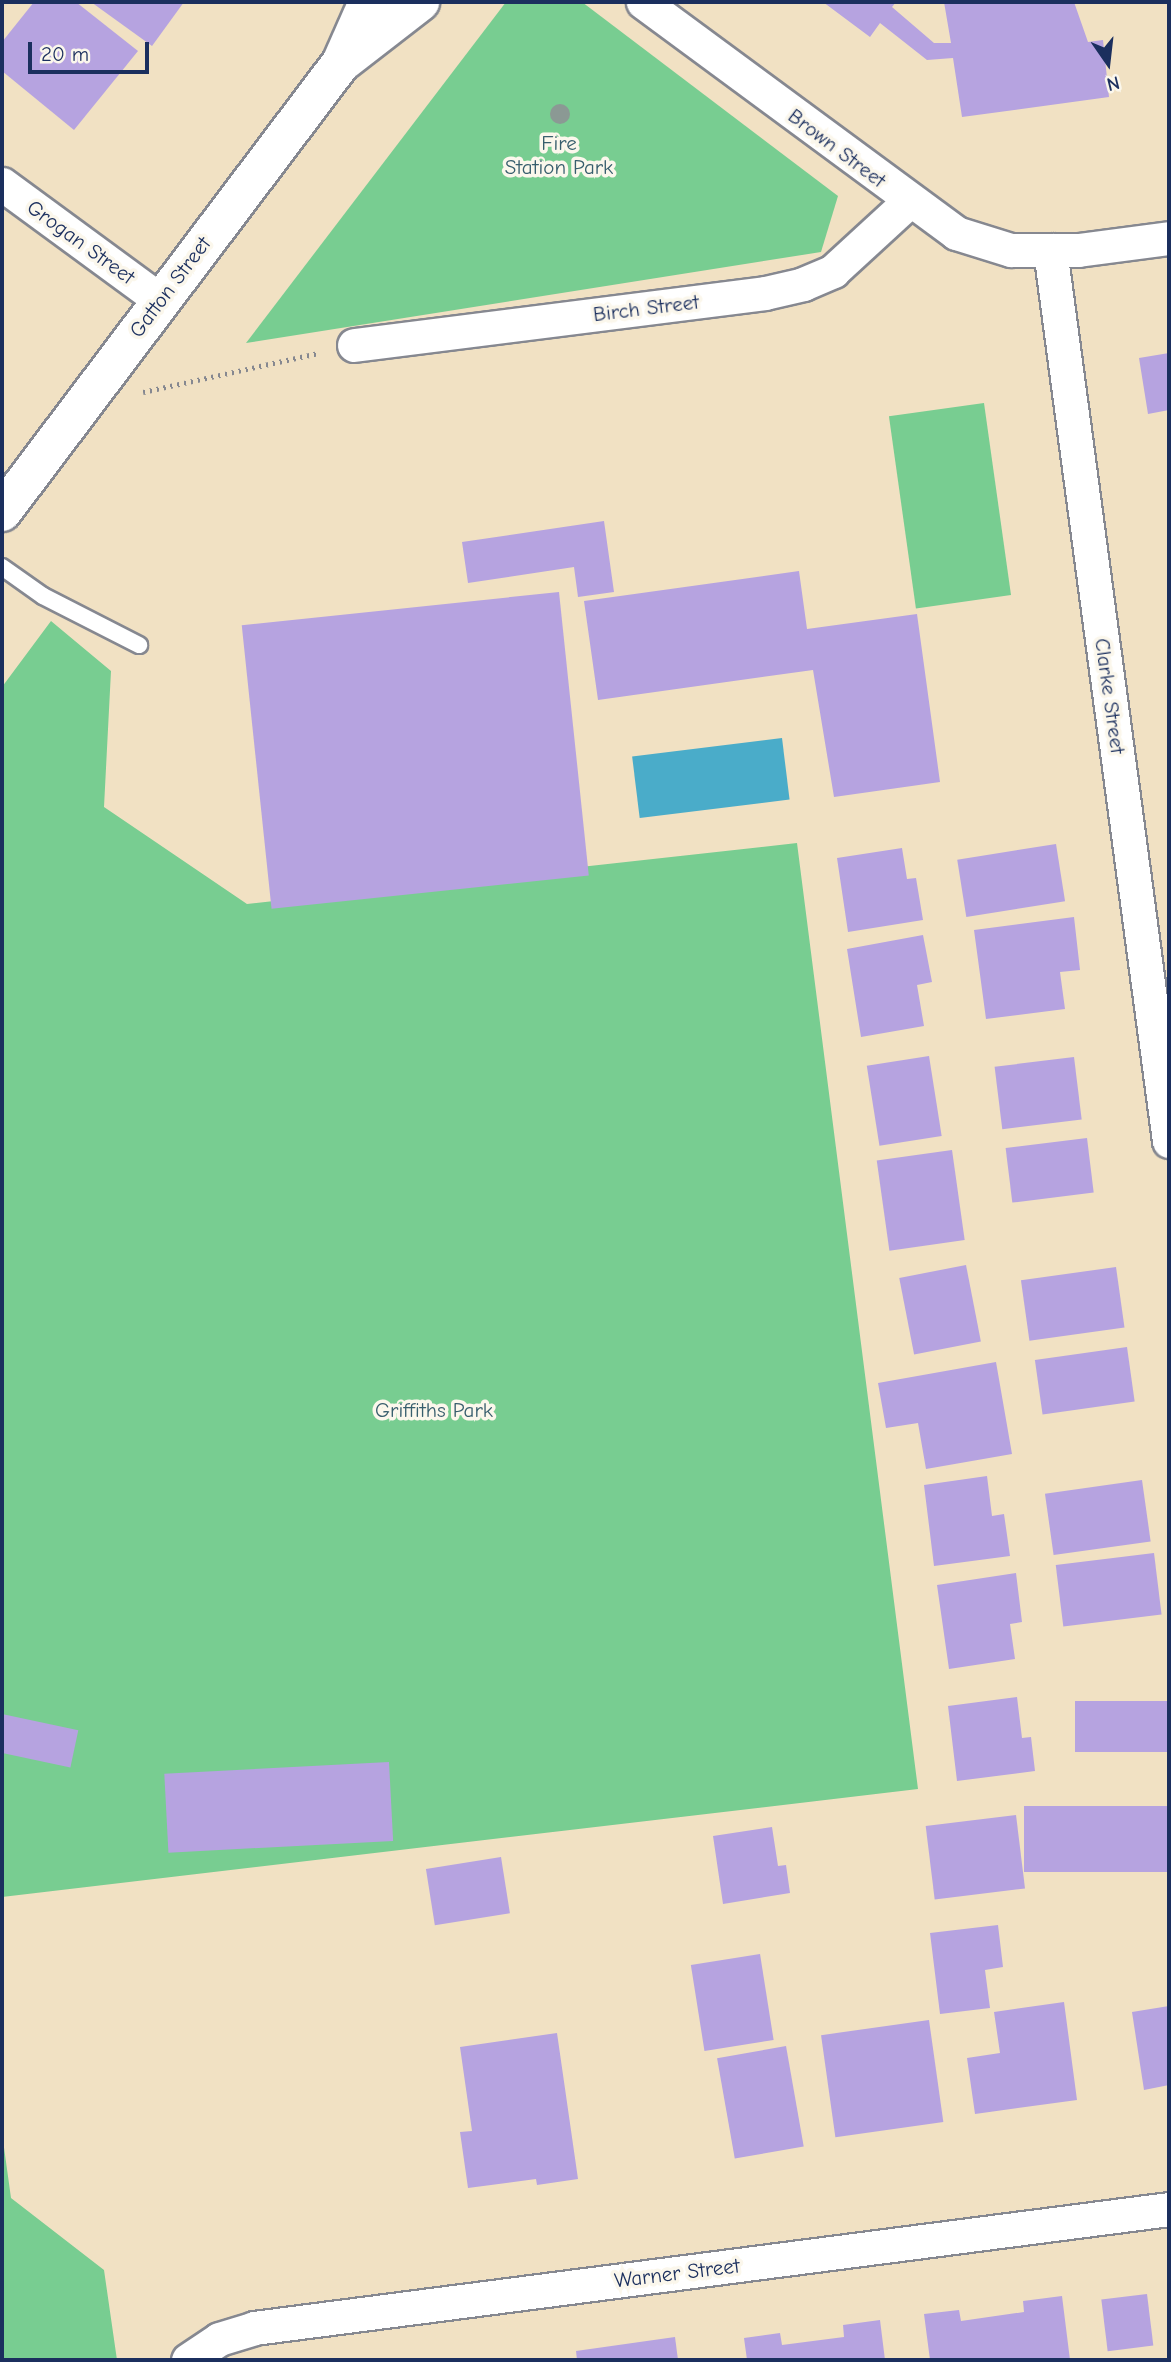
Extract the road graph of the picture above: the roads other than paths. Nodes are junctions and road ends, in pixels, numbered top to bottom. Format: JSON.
{"nodes":[{"id":1,"x":368,"y":2,"type":"edge"},
{"id":2,"x":420,"y":2,"type":"edge"},
{"id":3,"x":643,"y":2,"type":"edge"},
{"id":4,"x":341,"y":63,"type":"junction"},
{"id":5,"x":2,"y":184,"type":"edge"},
{"id":6,"x":908,"y":202,"type":"junction"},
{"id":7,"x":1169,"y":239,"type":"edge"},
{"id":8,"x":1050,"y":250,"type":"junction"},
{"id":9,"x":160,"y":300,"type":"junction"},
{"id":10,"x":354,"y":345,"type":"road end"},
{"id":11,"x":2,"y":512,"type":"edge"},
{"id":12,"x":2,"y":566,"type":"edge"},
{"id":13,"x":139,"y":645,"type":"dead end"},
{"id":14,"x":1155,"y":920,"type":"edge"},
{"id":15,"x":1169,"y":1141,"type":"edge"},
{"id":16,"x":1169,"y":2209,"type":"edge"},
{"id":17,"x":190,"y":2358,"type":"edge"}],
"edges":[{"from":1,"to":4,"type":"street"},
{"from":2,"to":4,"type":"street"},
{"from":3,"to":6,"type":"street","name":"Brown Street"},
{"from":4,"to":9,"type":"street","name":"Gatton Street"},
{"from":5,"to":9,"type":"street","name":"Grogan Street"},
{"from":6,"to":8,"type":"street","name":"Brown Street"},
{"from":6,"to":10,"type":"street","name":"Birch Street"},
{"from":7,"to":8,"type":"street"},
{"from":8,"to":14,"type":"street","name":"Clarke Street"},
{"from":9,"to":11,"type":"street","name":"Gatton Street"},
{"from":12,"to":13,"type":"lane"},
{"from":14,"to":15,"type":"street","name":"Clarke Street"},
{"from":16,"to":17,"type":"street","name":"Warner Street"}]}
